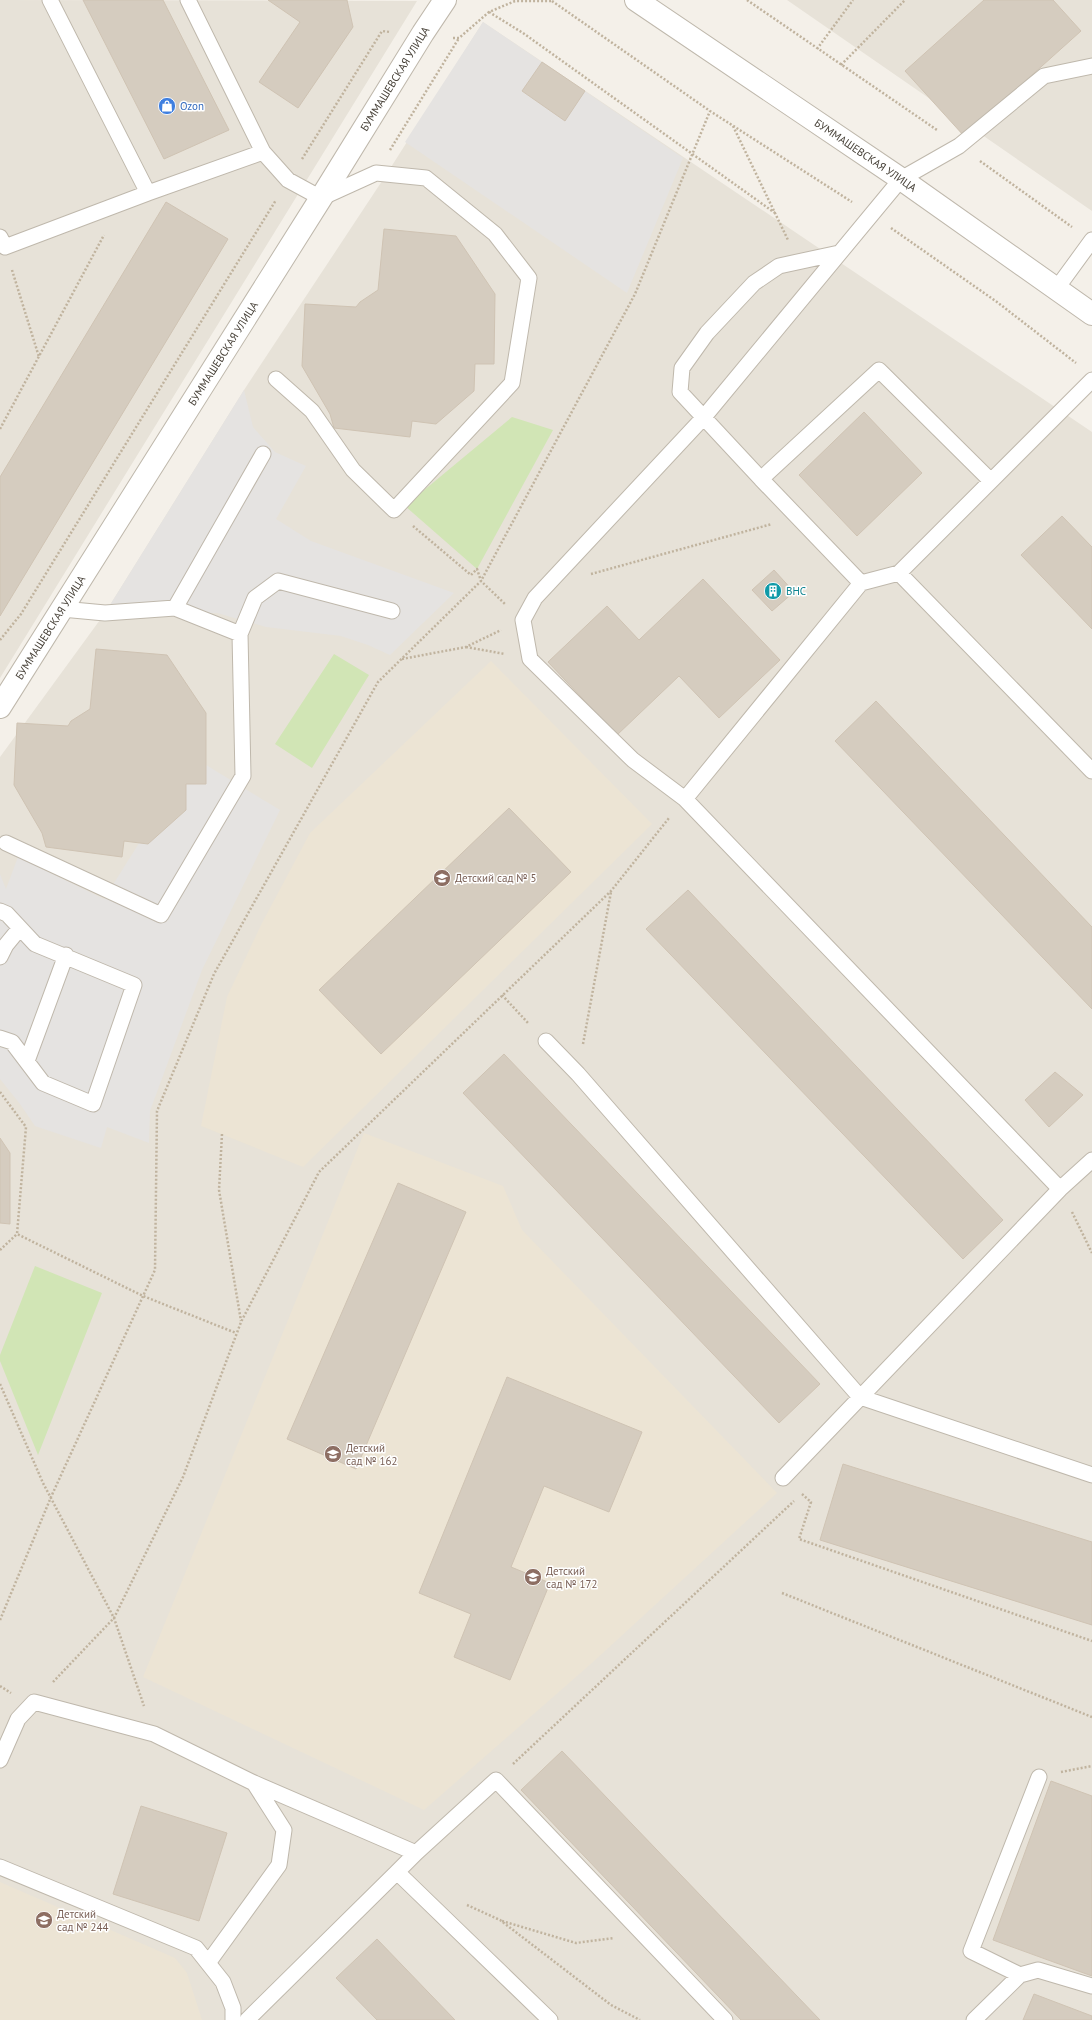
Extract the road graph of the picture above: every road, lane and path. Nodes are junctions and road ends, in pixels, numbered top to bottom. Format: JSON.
{"nodes":[{"id":1,"x":50,"y":0,"type":"edge"},
{"id":2,"x":188,"y":0,"type":"edge"},
{"id":3,"x":445,"y":0,"type":"edge"},
{"id":4,"x":552,"y":0,"type":"edge"},
{"id":5,"x":636,"y":0,"type":"edge"},
{"id":6,"x":747,"y":0,"type":"edge"},
{"id":7,"x":853,"y":0,"type":"edge"},
{"id":8,"x":905,"y":0,"type":"edge"},
{"id":9,"x":489,"y":12,"type":"dead end"},
{"id":10,"x":459,"y":38,"type":"dead end"},
{"id":11,"x":817,"y":49,"type":"junction"},
{"id":12,"x":841,"y":65,"type":"junction"},
{"id":13,"x":1092,"y":66,"type":"edge"},
{"id":14,"x":710,"y":111,"type":"junction"},
{"id":15,"x":733,"y":125,"type":"junction"},
{"id":16,"x":959,"y":146,"type":"junction"},
{"id":17,"x":263,"y":152,"type":"junction"},
{"id":18,"x":692,"y":155,"type":"junction"},
{"id":19,"x":376,"y":173,"type":"junction"},
{"id":20,"x":901,"y":179,"type":"junction"},
{"id":21,"x":148,"y":193,"type":"junction"},
{"id":22,"x":321,"y":198,"type":"junction"},
{"id":23,"x":121,"y":203,"type":"junction"},
{"id":24,"x":775,"y":213,"type":"junction"},
{"id":25,"x":872,"y":215,"type":"junction"},
{"id":26,"x":1092,"y":240,"type":"edge"},
{"id":27,"x":2,"y":242,"type":"edge"},
{"id":28,"x":839,"y":253,"type":"junction"},
{"id":29,"x":798,"y":261,"type":"junction"},
{"id":30,"x":1057,"y":288,"type":"junction"},
{"id":31,"x":1092,"y":314,"type":"edge"},
{"id":32,"x":39,"y":357,"type":"junction"},
{"id":33,"x":1080,"y":367,"type":"dead end"},
{"id":34,"x":276,"y":379,"type":"dead end"},
{"id":35,"x":1092,"y":380,"type":"edge"},
{"id":36,"x":704,"y":417,"type":"junction"},
{"id":37,"x":0,"y":429,"type":"edge"},
{"id":38,"x":263,"y":454,"type":"dead end"},
{"id":39,"x":761,"y":479,"type":"junction"},
{"id":40,"x":991,"y":481,"type":"junction"},
{"id":41,"x":394,"y":510,"type":"junction"},
{"id":42,"x":797,"y":517,"type":"junction"},
{"id":43,"x":899,"y":573,"type":"junction"},
{"id":44,"x":481,"y":581,"type":"junction"},
{"id":45,"x":861,"y":583,"type":"junction"},
{"id":46,"x":546,"y":586,"type":"junction"},
{"id":47,"x":175,"y":608,"type":"junction"},
{"id":48,"x":62,"y":609,"type":"junction"},
{"id":49,"x":392,"y":611,"type":"dead end"},
{"id":50,"x":523,"y":620,"type":"junction"},
{"id":51,"x":240,"y":634,"type":"junction"},
{"id":52,"x":466,"y":647,"type":"junction"},
{"id":53,"x":401,"y":659,"type":"junction"},
{"id":54,"x":530,"y":659,"type":"junction"},
{"id":55,"x":0,"y":707,"type":"edge"},
{"id":56,"x":1092,"y":771,"type":"edge"},
{"id":57,"x":685,"y":799,"type":"junction"},
{"id":58,"x":6,"y":844,"type":"dead end"},
{"id":59,"x":611,"y":891,"type":"junction"},
{"id":60,"x":0,"y":911,"type":"edge"},
{"id":61,"x":20,"y":928,"type":"junction"},
{"id":62,"x":66,"y":955,"type":"junction"},
{"id":63,"x":0,"y":957,"type":"edge"},
{"id":64,"x":502,"y":995,"type":"junction"},
{"id":65,"x":0,"y":1038,"type":"edge"},
{"id":66,"x":546,"y":1041,"type":"joint"},
{"id":67,"x":27,"y":1061,"type":"junction"},
{"id":68,"x":578,"y":1074,"type":"junction"},
{"id":69,"x":0,"y":1092,"type":"edge"},
{"id":70,"x":222,"y":1134,"type":"dead end"},
{"id":71,"x":1092,"y":1160,"type":"edge"},
{"id":72,"x":1060,"y":1189,"type":"junction"},
{"id":73,"x":17,"y":1234,"type":"junction"},
{"id":74,"x":0,"y":1250,"type":"edge"},
{"id":75,"x":1092,"y":1253,"type":"edge"},
{"id":76,"x":143,"y":1296,"type":"junction"},
{"id":77,"x":241,"y":1322,"type":"junction"},
{"id":78,"x":236,"y":1333,"type":"junction"},
{"id":79,"x":0,"y":1384,"type":"edge"},
{"id":80,"x":860,"y":1397,"type":"junction"},
{"id":81,"x":1092,"y":1475,"type":"edge"},
{"id":82,"x":783,"y":1478,"type":"joint"},
{"id":83,"x":802,"y":1493,"type":"junction"},
{"id":84,"x":51,"y":1497,"type":"junction"},
{"id":85,"x":782,"y":1593,"type":"dead end"},
{"id":86,"x":114,"y":1618,"type":"junction"},
{"id":87,"x":0,"y":1620,"type":"edge"},
{"id":88,"x":1092,"y":1641,"type":"edge"},
{"id":89,"x":0,"y":1686,"type":"edge"},
{"id":90,"x":34,"y":1702,"type":"junction"},
{"id":91,"x":1092,"y":1717,"type":"edge"},
{"id":92,"x":154,"y":1734,"type":"junction"},
{"id":93,"x":0,"y":1760,"type":"edge"},
{"id":94,"x":1092,"y":1766,"type":"edge"},
{"id":95,"x":1039,"y":1776,"type":"joint"},
{"id":96,"x":496,"y":1780,"type":"junction"},
{"id":97,"x":254,"y":1783,"type":"junction"},
{"id":98,"x":416,"y":1853,"type":"junction"},
{"id":99,"x":0,"y":1867,"type":"edge"},
{"id":100,"x":397,"y":1872,"type":"junction"},
{"id":101,"x":440,"y":1914,"type":"junction"},
{"id":102,"x":500,"y":1920,"type":"junction"},
{"id":103,"x":639,"y":1930,"type":"junction"},
{"id":104,"x":208,"y":1963,"type":"junction"},
{"id":105,"x":1020,"y":1974,"type":"junction"},
{"id":106,"x":1092,"y":1986,"type":"edge"},
{"id":107,"x":979,"y":2017,"type":"edge"},
{"id":108,"x":233,"y":2020,"type":"edge"},
{"id":109,"x":247,"y":2020,"type":"edge"},
{"id":110,"x":550,"y":2020,"type":"edge"},
{"id":111,"x":640,"y":2020,"type":"edge"},
{"id":112,"x":725,"y":2020,"type":"edge"}],
"edges":[{"from":1,"to":21,"type":"lane"},
{"from":2,"to":17,"type":"lane"},
{"from":3,"to":22,"type":"street","name":"БУММАШЕВСКАЯ УЛИЦА"},
{"from":4,"to":14,"type":"path"},
{"from":5,"to":20,"type":"street","name":"БУММАШЕВСКАЯ УЛИЦА"},
{"from":6,"to":11,"type":"path"},
{"from":7,"to":11,"type":"path"},
{"from":8,"to":12,"type":"path"},
{"from":9,"to":18,"type":"path"},
{"from":10,"to":19,"type":"path"},
{"from":11,"to":12,"type":"path"},
{"from":12,"to":16,"type":"path"},
{"from":13,"to":16,"type":"lane"},
{"from":14,"to":15,"type":"path"},
{"from":14,"to":18,"type":"path"},
{"from":15,"to":24,"type":"path"},
{"from":15,"to":25,"type":"path"},
{"from":16,"to":20,"type":"lane"},
{"from":16,"to":26,"type":"path"},
{"from":17,"to":21,"type":"lane"},
{"from":17,"to":22,"type":"lane"},
{"from":18,"to":24,"type":"path"},
{"from":18,"to":44,"type":"path"},
{"from":19,"to":22,"type":"lane"},
{"from":19,"to":41,"type":"lane"},
{"from":20,"to":25,"type":"lane"},
{"from":20,"to":30,"type":"street","name":"БУММАШЕВСКАЯ УЛИЦА"},
{"from":21,"to":23,"type":"lane"},
{"from":22,"to":48,"type":"street","name":"БУММАШЕВСКАЯ УЛИЦА"},
{"from":23,"to":27,"type":"lane"},
{"from":23,"to":32,"type":"path"},
{"from":24,"to":29,"type":"path"},
{"from":25,"to":28,"type":"lane"},
{"from":25,"to":33,"type":"path"},
{"from":26,"to":30,"type":"lane"},
{"from":27,"to":32,"type":"path"},
{"from":28,"to":29,"type":"lane"},
{"from":28,"to":36,"type":"lane"},
{"from":29,"to":36,"type":"lane"},
{"from":30,"to":31,"type":"street","name":"БУММАШЕВСКАЯ УЛИЦА"},
{"from":32,"to":37,"type":"path"},
{"from":34,"to":41,"type":"lane"},
{"from":35,"to":40,"type":"lane"},
{"from":36,"to":39,"type":"lane"},
{"from":36,"to":46,"type":"lane"},
{"from":38,"to":47,"type":"lane"},
{"from":39,"to":40,"type":"lane"},
{"from":39,"to":42,"type":"lane"},
{"from":40,"to":43,"type":"lane"},
{"from":41,"to":44,"type":"path"},
{"from":42,"to":45,"type":"lane"},
{"from":42,"to":46,"type":"path"},
{"from":43,"to":45,"type":"lane"},
{"from":43,"to":56,"type":"lane"},
{"from":44,"to":50,"type":"path"},
{"from":44,"to":53,"type":"path"},
{"from":45,"to":57,"type":"lane"},
{"from":46,"to":50,"type":"lane"},
{"from":47,"to":48,"type":"lane"},
{"from":47,"to":51,"type":"lane"},
{"from":48,"to":55,"type":"street","name":"БУММАШЕВСКАЯ УЛИЦА"},
{"from":49,"to":51,"type":"lane"},
{"from":50,"to":52,"type":"path"},
{"from":50,"to":54,"type":"lane"},
{"from":51,"to":58,"type":"lane"},
{"from":52,"to":53,"type":"path"},
{"from":52,"to":54,"type":"path"},
{"from":53,"to":76,"type":"path"},
{"from":54,"to":57,"type":"lane"},
{"from":57,"to":59,"type":"path"},
{"from":57,"to":72,"type":"lane"},
{"from":59,"to":64,"type":"path"},
{"from":59,"to":68,"type":"path"},
{"from":60,"to":61,"type":"lane"},
{"from":61,"to":62,"type":"lane"},
{"from":61,"to":63,"type":"lane"},
{"from":62,"to":67,"type":"lane"},
{"from":62,"to":67,"type":"lane"},
{"from":64,"to":66,"type":"path"},
{"from":64,"to":77,"type":"path"},
{"from":65,"to":67,"type":"lane"},
{"from":66,"to":68,"type":"lane"},
{"from":68,"to":80,"type":"lane"},
{"from":69,"to":73,"type":"path"},
{"from":70,"to":77,"type":"path"},
{"from":71,"to":72,"type":"lane"},
{"from":72,"to":75,"type":"path"},
{"from":72,"to":80,"type":"lane"},
{"from":73,"to":74,"type":"path"},
{"from":73,"to":76,"type":"path"},
{"from":76,"to":78,"type":"path"},
{"from":76,"to":84,"type":"path"},
{"from":77,"to":78,"type":"path"},
{"from":78,"to":86,"type":"path"},
{"from":79,"to":84,"type":"path"},
{"from":80,"to":81,"type":"lane"},
{"from":80,"to":82,"type":"lane"},
{"from":82,"to":83,"type":"path"},
{"from":83,"to":88,"type":"path"},
{"from":83,"to":96,"type":"path"},
{"from":84,"to":86,"type":"path"},
{"from":84,"to":87,"type":"path"},
{"from":85,"to":91,"type":"path"},
{"from":86,"to":90,"type":"path"},
{"from":86,"to":92,"type":"path"},
{"from":89,"to":90,"type":"path"},
{"from":90,"to":92,"type":"lane"},
{"from":90,"to":93,"type":"lane"},
{"from":92,"to":97,"type":"lane"},
{"from":94,"to":95,"type":"path"},
{"from":95,"to":105,"type":"lane"},
{"from":96,"to":98,"type":"lane"},
{"from":96,"to":103,"type":"lane"},
{"from":97,"to":98,"type":"lane"},
{"from":97,"to":104,"type":"lane"},
{"from":98,"to":100,"type":"lane"},
{"from":99,"to":104,"type":"lane"},
{"from":100,"to":101,"type":"lane"},
{"from":100,"to":109,"type":"lane"},
{"from":101,"to":102,"type":"path"},
{"from":101,"to":110,"type":"lane"},
{"from":102,"to":103,"type":"path"},
{"from":102,"to":111,"type":"path"},
{"from":103,"to":112,"type":"lane"},
{"from":104,"to":108,"type":"lane"},
{"from":105,"to":106,"type":"lane"},
{"from":105,"to":107,"type":"lane"}]}
